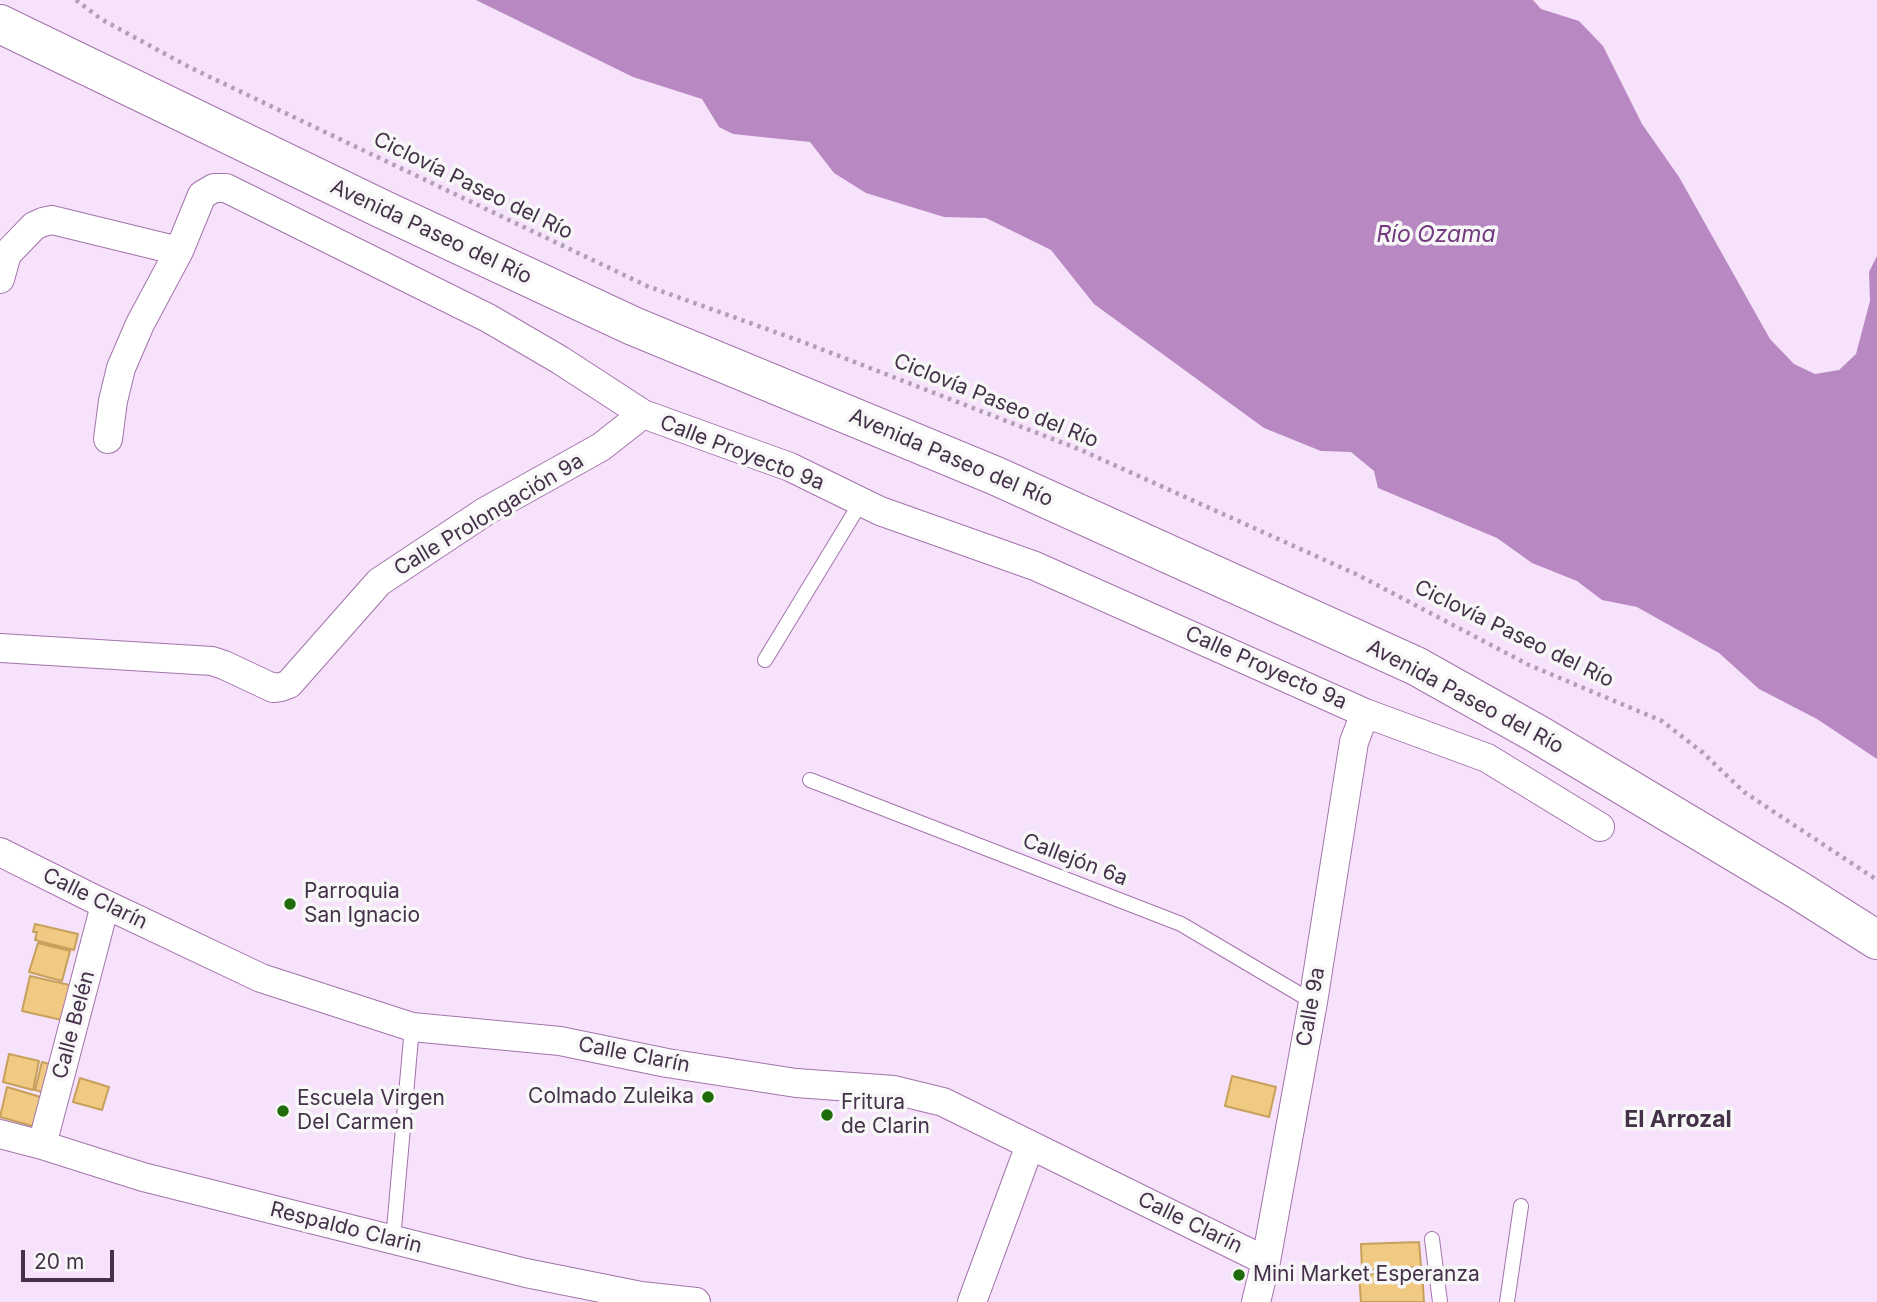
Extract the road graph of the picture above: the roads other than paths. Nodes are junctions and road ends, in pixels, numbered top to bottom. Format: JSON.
{"nodes":[{"id":1,"x":0,"y":24,"type":"edge"},
{"id":2,"x":179,"y":251,"type":"junction"},
{"id":3,"x":2,"y":262,"type":"edge"},
{"id":4,"x":643,"y":414,"type":"junction"},
{"id":5,"x":108,"y":439,"type":"dead end"},
{"id":6,"x":861,"y":502,"type":"junction"},
{"id":7,"x":0,"y":648,"type":"edge"},
{"id":8,"x":765,"y":660,"type":"dead end"},
{"id":9,"x":1366,"y":713,"type":"junction"},
{"id":10,"x":810,"y":780,"type":"dead end"},
{"id":11,"x":1600,"y":827,"type":"dead end"},
{"id":12,"x":0,"y":852,"type":"edge"},
{"id":13,"x":105,"y":905,"type":"junction"},
{"id":14,"x":1877,"y":940,"type":"edge"},
{"id":15,"x":1313,"y":1002,"type":"junction"},
{"id":16,"x":412,"y":1027,"type":"junction"},
{"id":17,"x":0,"y":1134,"type":"edge"},
{"id":18,"x":42,"y":1145,"type":"junction"},
{"id":19,"x":1030,"y":1145,"type":"junction"},
{"id":20,"x":1521,"y":1206,"type":"dead end"},
{"id":21,"x":1432,"y":1239,"type":"dead end"},
{"id":22,"x":393,"y":1240,"type":"junction"},
{"id":23,"x":1266,"y":1261,"type":"junction"},
{"id":24,"x":696,"y":1302,"type":"edge"},
{"id":25,"x":972,"y":1302,"type":"edge"},
{"id":26,"x":1256,"y":1302,"type":"edge"},
{"id":27,"x":1440,"y":1302,"type":"edge"},
{"id":28,"x":1507,"y":1302,"type":"edge"}],
"edges":[{"from":1,"to":14,"type":"street","name":"Avenida Paseo del Río"},
{"from":2,"to":3,"type":"street"},
{"from":2,"to":4,"type":"street","name":"Calle Proyecto 9a"},
{"from":2,"to":5,"type":"street"},
{"from":4,"to":6,"type":"street","name":"Calle Proyecto 9a"},
{"from":4,"to":7,"type":"street","name":"Calle Prolongación 9a"},
{"from":6,"to":8,"type":"lane"},
{"from":6,"to":9,"type":"street","name":"Calle Proyecto 9a"},
{"from":9,"to":11,"type":"street","name":"Calle Proyecto 9a"},
{"from":9,"to":15,"type":"street","name":"Calle 9a"},
{"from":10,"to":15,"type":"lane","name":"Callejón 6a"},
{"from":12,"to":13,"type":"street","name":"Calle Clarín"},
{"from":13,"to":16,"type":"street","name":"Calle Clarín"},
{"from":13,"to":18,"type":"street","name":"Calle Belén"},
{"from":15,"to":23,"type":"street","name":"Calle 9a"},
{"from":16,"to":19,"type":"street","name":"Calle Clarín"},
{"from":16,"to":22,"type":"lane"},
{"from":17,"to":18,"type":"street","name":"Respaldo Clarin"},
{"from":18,"to":22,"type":"street","name":"Respaldo Clarin"},
{"from":19,"to":23,"type":"street","name":"Calle Clarín"},
{"from":19,"to":25,"type":"street"},
{"from":20,"to":28,"type":"lane"},
{"from":21,"to":27,"type":"lane"},
{"from":22,"to":24,"type":"street","name":"Respaldo Clarin"},
{"from":23,"to":26,"type":"street","name":"Calle 9a"}]}
